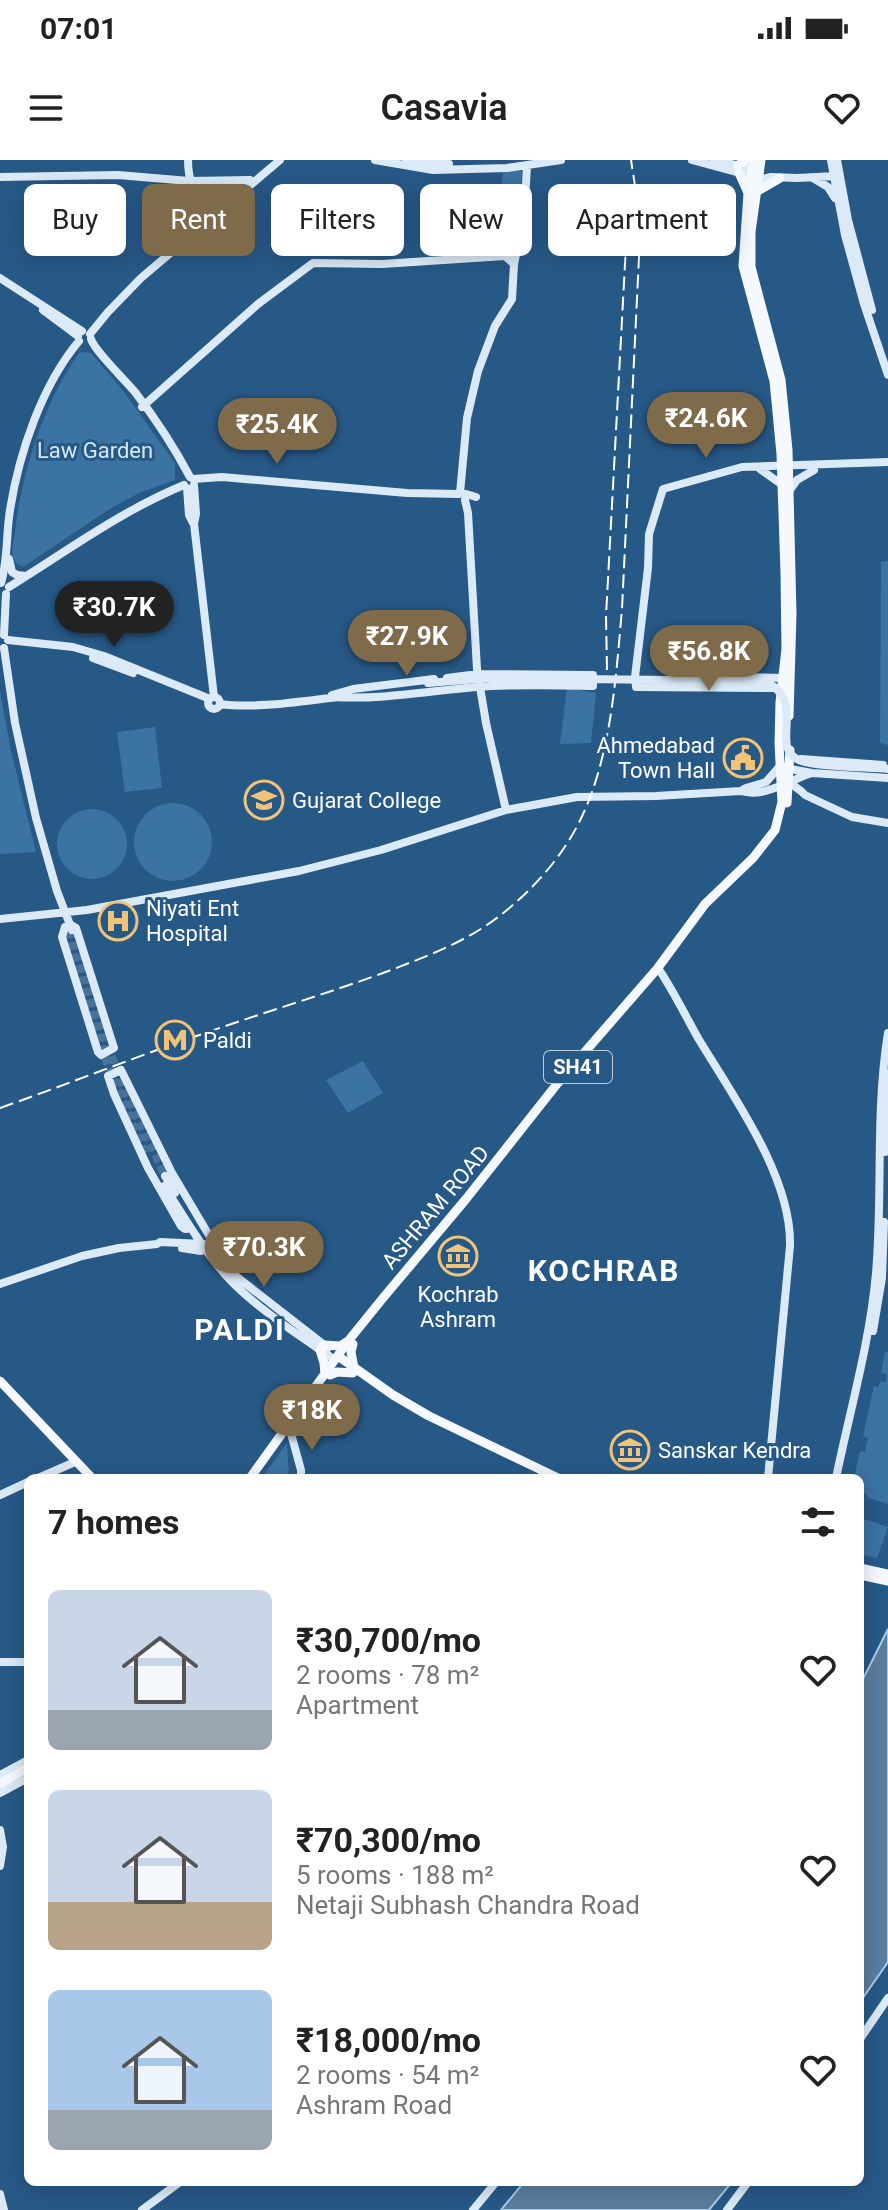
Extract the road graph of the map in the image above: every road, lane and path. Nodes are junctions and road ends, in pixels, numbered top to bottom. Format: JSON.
{"nodes":[{"id":1,"x":188,"y":160,"type":"edge"},
{"id":2,"x":274,"y":160,"type":"edge"},
{"id":3,"x":280,"y":160,"type":"edge"},
{"id":4,"x":375,"y":160,"type":"edge"},
{"id":5,"x":406,"y":160,"type":"edge"},
{"id":6,"x":561,"y":160,"type":"edge"},
{"id":7,"x":692,"y":160,"type":"edge"},
{"id":8,"x":713,"y":160,"type":"edge"},
{"id":9,"x":834,"y":160,"type":"edge"},
{"id":10,"x":529,"y":162,"type":"edge"},
{"id":11,"x":751,"y":168,"type":"edge"},
{"id":12,"x":837,"y":176,"type":"junction"},
{"id":13,"x":0,"y":177,"type":"edge"},
{"id":14,"x":776,"y":177,"type":"junction"},
{"id":15,"x":811,"y":177,"type":"junction"},
{"id":16,"x":250,"y":180,"type":"junction"},
{"id":17,"x":189,"y":181,"type":"junction"},
{"id":18,"x":190,"y":184,"type":"edge"},
{"id":19,"x":245,"y":184,"type":"edge"},
{"id":20,"x":752,"y":192,"type":"junction"},
{"id":21,"x":844,"y":208,"type":"junction"},
{"id":22,"x":161,"y":256,"type":"edge"},
{"id":23,"x":514,"y":264,"type":"junction"},
{"id":24,"x":0,"y":278,"type":"edge"},
{"id":25,"x":0,"y":285,"type":"edge"},
{"id":26,"x":875,"y":328,"type":"junction"},
{"id":27,"x":84,"y":337,"type":"junction"},
{"id":28,"x":888,"y":356,"type":"edge"},
{"id":29,"x":888,"y":375,"type":"edge"},
{"id":30,"x":143,"y":406,"type":"junction"},
{"id":31,"x":784,"y":452,"type":"junction"},
{"id":32,"x":888,"y":464,"type":"edge"},
{"id":33,"x":758,"y":467,"type":"junction"},
{"id":34,"x":785,"y":468,"type":"junction"},
{"id":35,"x":810,"y":468,"type":"junction"},
{"id":36,"x":190,"y":482,"type":"junction"},
{"id":37,"x":785,"y":487,"type":"junction"},
{"id":38,"x":462,"y":496,"type":"junction"},
{"id":39,"x":9,"y":559,"type":"junction"},
{"id":40,"x":26,"y":576,"type":"junction"},
{"id":41,"x":3,"y":590,"type":"edge"},
{"id":42,"x":3,"y":642,"type":"edge"},
{"id":43,"x":478,"y":674,"type":"junction"},
{"id":44,"x":782,"y":682,"type":"junction"},
{"id":45,"x":480,"y":687,"type":"junction"},
{"id":46,"x":333,"y":696,"type":"junction"},
{"id":47,"x":214,"y":700,"type":"junction"},
{"id":48,"x":787,"y":765,"type":"junction"},
{"id":49,"x":888,"y":772,"type":"edge"},
{"id":50,"x":812,"y":773,"type":"junction"},
{"id":51,"x":786,"y":784,"type":"junction"},
{"id":52,"x":741,"y":791,"type":"junction"},
{"id":53,"x":764,"y":791,"type":"junction"},
{"id":54,"x":782,"y":802,"type":"junction"},
{"id":55,"x":506,"y":810,"type":"junction"},
{"id":56,"x":888,"y":823,"type":"edge"},
{"id":57,"x":57,"y":891,"type":"junction"},
{"id":58,"x":87,"y":910,"type":"junction"},
{"id":59,"x":66,"y":920,"type":"junction"},
{"id":60,"x":0,"y":922,"type":"edge"},
{"id":61,"x":659,"y":970,"type":"junction"},
{"id":62,"x":887,"y":1039,"type":"edge"},
{"id":63,"x":886,"y":1075,"type":"edge"},
{"id":64,"x":162,"y":1179,"type":"tunnel mouth"},
{"id":65,"x":191,"y":1224,"type":"junction"},
{"id":66,"x":209,"y":1247,"type":"junction"},
{"id":67,"x":0,"y":1284,"type":"edge"},
{"id":68,"x":351,"y":1342,"type":"junction"},
{"id":69,"x":322,"y":1348,"type":"junction"},
{"id":70,"x":338,"y":1359,"type":"junction"},
{"id":71,"x":354,"y":1370,"type":"junction"},
{"id":72,"x":327,"y":1374,"type":"junction"},
{"id":73,"x":0,"y":1384,"type":"edge"},
{"id":74,"x":290,"y":1430,"type":"junction"},
{"id":75,"x":73,"y":1462,"type":"junction"},
{"id":76,"x":47,"y":1474,"type":"edge"},
{"id":77,"x":85,"y":1474,"type":"edge"},
{"id":78,"x":255,"y":1474,"type":"edge"},
{"id":79,"x":255,"y":1474,"type":"edge"},
{"id":80,"x":301,"y":1474,"type":"edge"},
{"id":81,"x":537,"y":1474,"type":"edge"},
{"id":82,"x":550,"y":1474,"type":"edge"},
{"id":83,"x":768,"y":1474,"type":"edge"},
{"id":84,"x":840,"y":1474,"type":"edge"},
{"id":85,"x":24,"y":1484,"type":"edge"},
{"id":86,"x":0,"y":1495,"type":"edge"},
{"id":87,"x":864,"y":1569,"type":"edge"},
{"id":88,"x":888,"y":1574,"type":"edge"},
{"id":89,"x":864,"y":1576,"type":"edge"},
{"id":90,"x":888,"y":1581,"type":"edge"},
{"id":91,"x":0,"y":1662,"type":"edge"},
{"id":92,"x":24,"y":1662,"type":"edge"},
{"id":93,"x":24,"y":1762,"type":"edge"},
{"id":94,"x":0,"y":1775,"type":"edge"},
{"id":95,"x":24,"y":1775,"type":"edge"},
{"id":96,"x":0,"y":1789,"type":"edge"},
{"id":97,"x":0,"y":1830,"type":"edge"},
{"id":98,"x":0,"y":1866,"type":"edge"},
{"id":99,"x":888,"y":1990,"type":"edge"},
{"id":100,"x":888,"y":1998,"type":"edge"},
{"id":101,"x":864,"y":2024,"type":"edge"},
{"id":102,"x":864,"y":2033,"type":"edge"},
{"id":103,"x":175,"y":2186,"type":"edge"},
{"id":104,"x":495,"y":2186,"type":"edge"},
{"id":105,"x":742,"y":2186,"type":"edge"},
{"id":106,"x":0,"y":2194,"type":"edge"},
{"id":107,"x":4,"y":2210,"type":"edge"},
{"id":108,"x":142,"y":2210,"type":"edge"},
{"id":109,"x":476,"y":2210,"type":"edge"},
{"id":110,"x":725,"y":2210,"type":"edge"}],
"edges":[{"from":1,"to":17,"type":"street"},
{"from":2,"to":16,"type":"street"},
{"from":3,"to":27,"type":"street"},
{"from":4,"to":10,"type":"street"},
{"from":5,"to":10,"type":"street"},
{"from":6,"to":10,"type":"street"},
{"from":7,"to":11,"type":"street"},
{"from":8,"to":11,"type":"street"},
{"from":9,"to":12,"type":"street"},
{"from":10,"to":23,"type":"street"},
{"from":11,"to":14,"type":"street"},
{"from":11,"to":20,"type":"main road","name":"ASHRAM ROAD"},
{"from":12,"to":15,"type":"street"},
{"from":12,"to":21,"type":"street"},
{"from":13,"to":17,"type":"street"},
{"from":14,"to":15,"type":"street"},
{"from":14,"to":20,"type":"main road"},
{"from":15,"to":21,"type":"street"},
{"from":16,"to":17,"type":"street"},
{"from":16,"to":19,"type":"street"},
{"from":17,"to":18,"type":"street"},
{"from":20,"to":31,"type":"main road","name":"ASHRAM ROAD"},
{"from":21,"to":26,"type":"street"},
{"from":22,"to":27,"type":"street"},
{"from":23,"to":30,"type":"street"},
{"from":23,"to":38,"type":"street"},
{"from":24,"to":27,"type":"street"},
{"from":25,"to":27,"type":"street"},
{"from":26,"to":28,"type":"street"},
{"from":26,"to":29,"type":"street"},
{"from":27,"to":30,"type":"street"},
{"from":27,"to":39,"type":"street"},
{"from":27,"to":41,"type":"street"},
{"from":30,"to":36,"type":"street"},
{"from":31,"to":33,"type":"street"},
{"from":31,"to":34,"type":"main road","name":"ASHRAM ROAD"},
{"from":31,"to":35,"type":"street"},
{"from":32,"to":35,"type":"street"},
{"from":33,"to":34,"type":"street"},
{"from":33,"to":37,"type":"street"},
{"from":33,"to":44,"type":"street"},
{"from":34,"to":35,"type":"street"},
{"from":34,"to":37,"type":"main road","name":"ASHRAM ROAD"},
{"from":35,"to":37,"type":"street"},
{"from":36,"to":38,"type":"street"},
{"from":36,"to":40,"type":"street"},
{"from":36,"to":47,"type":"street"},
{"from":37,"to":44,"type":"main road","name":"ASHRAM ROAD"},
{"from":37,"to":48,"type":"main road","name":"ASHRAM ROAD"},
{"from":38,"to":43,"type":"street"},
{"from":39,"to":40,"type":"street"},
{"from":39,"to":41,"type":"street"},
{"from":40,"to":41,"type":"street"},
{"from":41,"to":42,"type":"street"},
{"from":42,"to":47,"type":"street"},
{"from":42,"to":57,"type":"street"},
{"from":42,"to":59,"type":"street"},
{"from":43,"to":45,"type":"street"},
{"from":43,"to":45,"type":"street"},
{"from":43,"to":46,"type":"street"},
{"from":44,"to":48,"type":"main road","name":"ASHRAM ROAD"},
{"from":45,"to":46,"type":"street"},
{"from":45,"to":55,"type":"street"},
{"from":46,"to":47,"type":"street"},
{"from":46,"to":49,"type":"street","bridge":true},
{"from":48,"to":49,"type":"street"},
{"from":48,"to":50,"type":"street"},
{"from":48,"to":51,"type":"main road","name":"ASHRAM ROAD"},
{"from":48,"to":52,"type":"street"},
{"from":49,"to":50,"type":"street"},
{"from":50,"to":51,"type":"street"},
{"from":51,"to":53,"type":"street"},
{"from":51,"to":54,"type":"main road","name":"ASHRAM ROAD"},
{"from":51,"to":56,"type":"street"},
{"from":51,"to":61,"type":"main road","name":"ASHRAM ROAD"},
{"from":52,"to":53,"type":"street"},
{"from":52,"to":55,"type":"street"},
{"from":53,"to":54,"type":"street"},
{"from":54,"to":61,"type":"main road","name":"ASHRAM ROAD"},
{"from":55,"to":58,"type":"street"},
{"from":57,"to":58,"type":"street"},
{"from":57,"to":59,"type":"street"},
{"from":58,"to":59,"type":"street"},
{"from":59,"to":59,"type":"street"},
{"from":59,"to":60,"type":"street"},
{"from":61,"to":68,"type":"main road","name":"ASHRAM ROAD"},
{"from":61,"to":83,"type":"street"},
{"from":62,"to":63,"type":"street"},
{"from":63,"to":84,"type":"street"},
{"from":64,"to":65,"type":"street"},
{"from":65,"to":66,"type":"street"},
{"from":65,"to":66,"type":"street"},
{"from":66,"to":67,"type":"street"},
{"from":66,"to":69,"type":"street"},
{"from":68,"to":69,"type":"main road"},
{"from":68,"to":70,"type":"main road","name":"ASHRAM ROAD"},
{"from":68,"to":71,"type":"main road"},
{"from":69,"to":70,"type":"street"},
{"from":69,"to":72,"type":"main road"},
{"from":70,"to":71,"type":"main road"},
{"from":70,"to":72,"type":"main road","name":"ASHRAM ROAD"},
{"from":71,"to":72,"type":"main road"},
{"from":71,"to":81,"type":"main road"},
{"from":71,"to":82,"type":"main road"},
{"from":72,"to":74,"type":"main road","name":"ASHRAM ROAD"},
{"from":72,"to":78,"type":"main road","name":"ASHRAM ROAD"},
{"from":73,"to":75,"type":"main road"},
{"from":74,"to":79,"type":"main road","name":"ASHRAM ROAD"},
{"from":74,"to":80,"type":"street"},
{"from":75,"to":76,"type":"street"},
{"from":75,"to":77,"type":"main road"},
{"from":85,"to":86,"type":"street"},
{"from":87,"to":88,"type":"main road"},
{"from":89,"to":90,"type":"main road"},
{"from":91,"to":92,"type":"street"},
{"from":93,"to":94,"type":"street"},
{"from":95,"to":96,"type":"main road"},
{"from":97,"to":98,"type":"street"},
{"from":99,"to":101,"type":"street"},
{"from":100,"to":102,"type":"street"},
{"from":103,"to":108,"type":"street"},
{"from":104,"to":109,"type":"street"},
{"from":105,"to":110,"type":"street"},
{"from":106,"to":107,"type":"street"}]}
